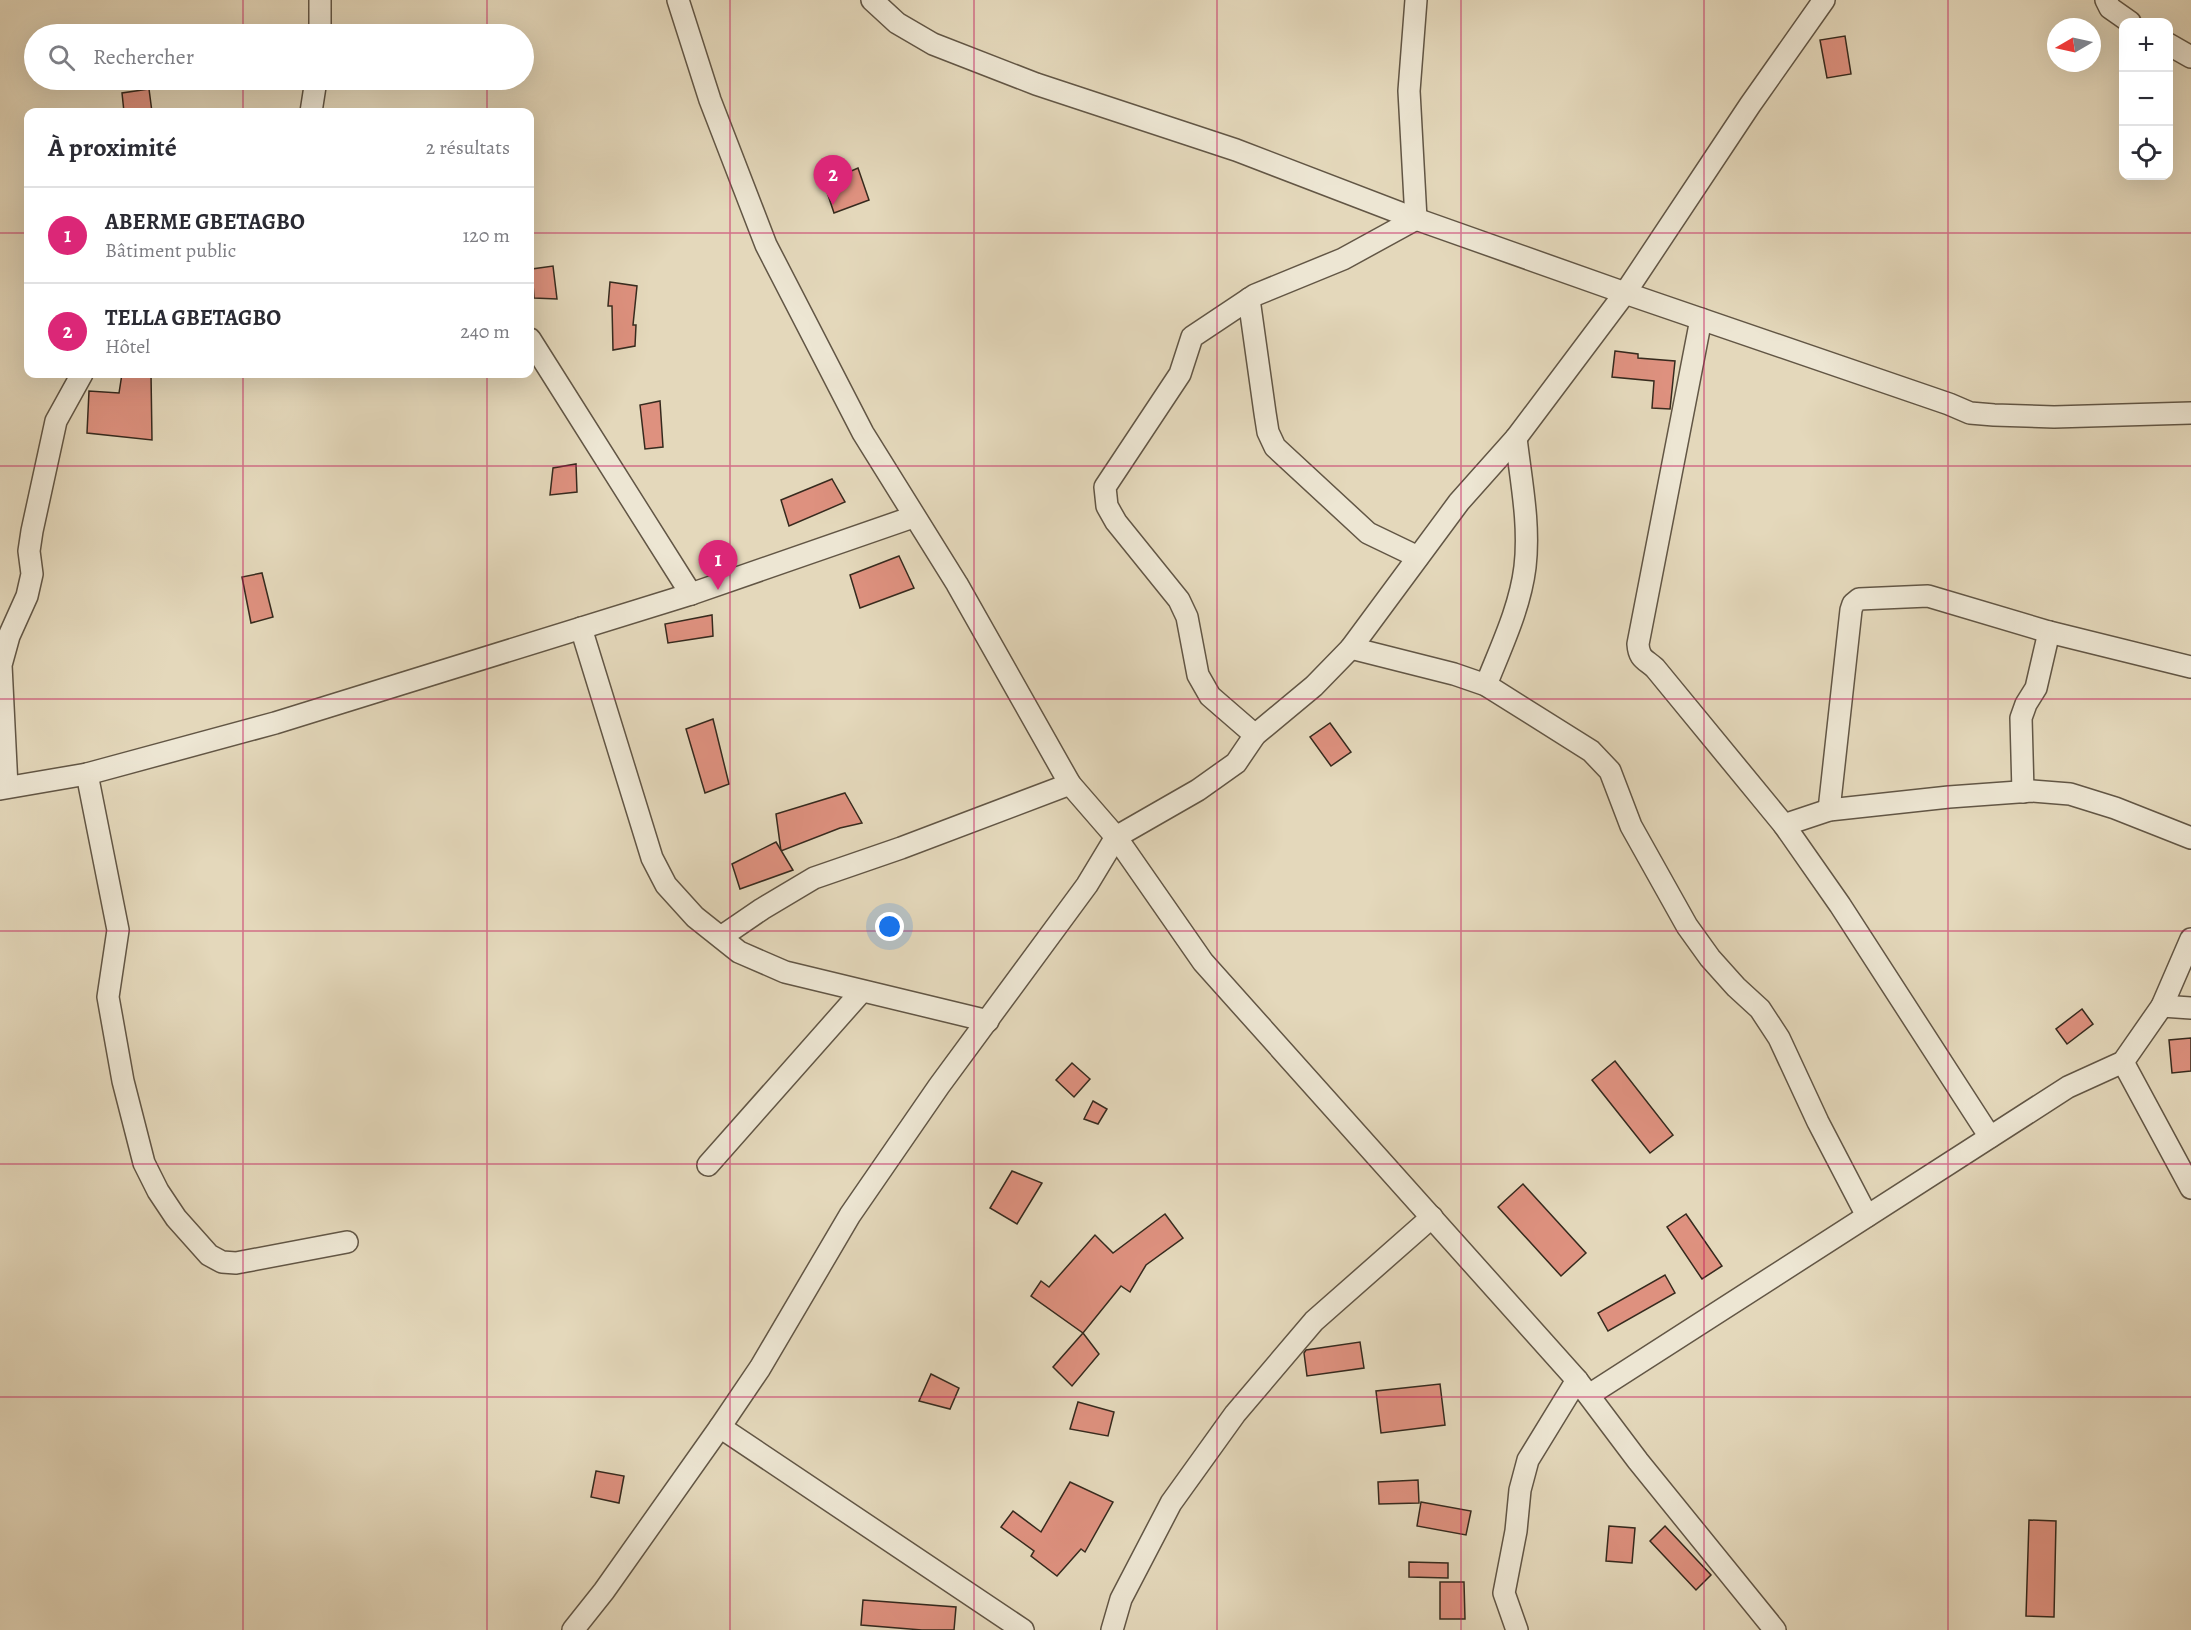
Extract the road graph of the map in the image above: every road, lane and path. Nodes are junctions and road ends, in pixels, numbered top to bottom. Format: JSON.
{"nodes":[{"id":1,"x":320,"y":0,"type":"edge"},
{"id":2,"x":678,"y":0,"type":"edge"},
{"id":3,"x":872,"y":0,"type":"edge"},
{"id":4,"x":1416,"y":0,"type":"edge"},
{"id":5,"x":1824,"y":0,"type":"edge"},
{"id":6,"x":2106,"y":0,"type":"edge"},
{"id":7,"x":2124,"y":18,"type":"edge"},
{"id":8,"x":320,"y":24,"type":"edge"},
{"id":9,"x":2173,"y":46,"type":"edge"},
{"id":10,"x":2191,"y":57,"type":"edge"},
{"id":11,"x":314,"y":90,"type":"edge"},
{"id":12,"x":311,"y":108,"type":"edge"},
{"id":13,"x":1416,"y":219,"type":"junction"},
{"id":14,"x":1624,"y":293,"type":"junction"},
{"id":15,"x":1249,"y":299,"type":"junction"},
{"id":16,"x":1701,"y":319,"type":"junction"},
{"id":17,"x":534,"y":345,"type":"edge"},
{"id":18,"x":80,"y":378,"type":"edge"},
{"id":19,"x":2191,"y":413,"type":"edge"},
{"id":20,"x":1516,"y":438,"type":"junction"},
{"id":21,"x":913,"y":517,"type":"junction"},
{"id":22,"x":1418,"y":557,"type":"junction"},
{"id":23,"x":691,"y":594,"type":"junction"},
{"id":24,"x":581,"y":628,"type":"junction"},
{"id":25,"x":2049,"y":632,"type":"junction"},
{"id":26,"x":1351,"y":648,"type":"junction"},
{"id":27,"x":2191,"y":667,"type":"edge"},
{"id":28,"x":1486,"y":686,"type":"junction"},
{"id":29,"x":1255,"y":735,"type":"junction"},
{"id":30,"x":87,"y":774,"type":"junction"},
{"id":31,"x":1070,"y":784,"type":"junction"},
{"id":32,"x":4,"y":788,"type":"edge"},
{"id":33,"x":2023,"y":792,"type":"junction"},
{"id":34,"x":1829,"y":810,"type":"junction"},
{"id":35,"x":1784,"y":825,"type":"junction"},
{"id":36,"x":1116,"y":837,"type":"junction"},
{"id":37,"x":2191,"y":838,"type":"edge"},
{"id":38,"x":721,"y":937,"type":"junction"},
{"id":39,"x":2191,"y":939,"type":"edge"},
{"id":40,"x":862,"y":991,"type":"junction"},
{"id":41,"x":2162,"y":1006,"type":"junction"},
{"id":42,"x":2191,"y":1008,"type":"edge"},
{"id":43,"x":988,"y":1021,"type":"junction"},
{"id":44,"x":2123,"y":1062,"type":"junction"},
{"id":45,"x":1990,"y":1137,"type":"junction"},
{"id":46,"x":708,"y":1165,"type":"dead end"},
{"id":47,"x":2191,"y":1188,"type":"edge"},
{"id":48,"x":1867,"y":1216,"type":"junction"},
{"id":49,"x":1432,"y":1217,"type":"junction"},
{"id":50,"x":347,"y":1242,"type":"dead end"},
{"id":51,"x":1583,"y":1387,"type":"junction"},
{"id":52,"x":720,"y":1426,"type":"junction"},
{"id":53,"x":593,"y":1604,"type":"junction"},
{"id":54,"x":573,"y":1630,"type":"edge"},
{"id":55,"x":590,"y":1630,"type":"edge"},
{"id":56,"x":1023,"y":1630,"type":"edge"},
{"id":57,"x":1112,"y":1630,"type":"edge"},
{"id":58,"x":1517,"y":1630,"type":"edge"},
{"id":59,"x":1776,"y":1630,"type":"edge"}],
"edges":[{"from":1,"to":8,"type":"street"},
{"from":2,"to":21,"type":"street"},
{"from":3,"to":13,"type":"street"},
{"from":4,"to":13,"type":"street"},
{"from":5,"to":14,"type":"street"},
{"from":6,"to":7,"type":"street"},
{"from":9,"to":10,"type":"street"},
{"from":11,"to":12,"type":"street"},
{"from":13,"to":14,"type":"street"},
{"from":13,"to":15,"type":"street"},
{"from":14,"to":16,"type":"street"},
{"from":14,"to":20,"type":"street"},
{"from":15,"to":22,"type":"street"},
{"from":15,"to":29,"type":"street"},
{"from":16,"to":19,"type":"street"},
{"from":16,"to":35,"type":"street"},
{"from":17,"to":23,"type":"street"},
{"from":18,"to":32,"type":"street"},
{"from":20,"to":22,"type":"street"},
{"from":20,"to":28,"type":"street"},
{"from":21,"to":23,"type":"street"},
{"from":21,"to":31,"type":"street"},
{"from":22,"to":26,"type":"street"},
{"from":23,"to":24,"type":"street"},
{"from":24,"to":30,"type":"street"},
{"from":24,"to":38,"type":"street"},
{"from":25,"to":27,"type":"street"},
{"from":25,"to":33,"type":"street"},
{"from":25,"to":34,"type":"street"},
{"from":26,"to":28,"type":"street"},
{"from":26,"to":29,"type":"street"},
{"from":28,"to":48,"type":"street"},
{"from":29,"to":36,"type":"street"},
{"from":30,"to":32,"type":"street"},
{"from":30,"to":50,"type":"street"},
{"from":31,"to":36,"type":"street"},
{"from":31,"to":38,"type":"street"},
{"from":33,"to":34,"type":"street"},
{"from":33,"to":37,"type":"street"},
{"from":34,"to":35,"type":"street"},
{"from":35,"to":45,"type":"street"},
{"from":36,"to":43,"type":"street"},
{"from":36,"to":49,"type":"street"},
{"from":38,"to":40,"type":"street"},
{"from":39,"to":41,"type":"street"},
{"from":40,"to":43,"type":"street"},
{"from":40,"to":46,"type":"street"},
{"from":41,"to":42,"type":"street"},
{"from":41,"to":44,"type":"street"},
{"from":43,"to":52,"type":"street"},
{"from":44,"to":45,"type":"street"},
{"from":44,"to":47,"type":"street"},
{"from":45,"to":48,"type":"street"},
{"from":48,"to":51,"type":"street"},
{"from":49,"to":51,"type":"street"},
{"from":49,"to":57,"type":"street"},
{"from":51,"to":58,"type":"street"},
{"from":51,"to":59,"type":"street"},
{"from":52,"to":53,"type":"street"},
{"from":52,"to":56,"type":"street"},
{"from":53,"to":54,"type":"street"},
{"from":53,"to":55,"type":"street"}]}
